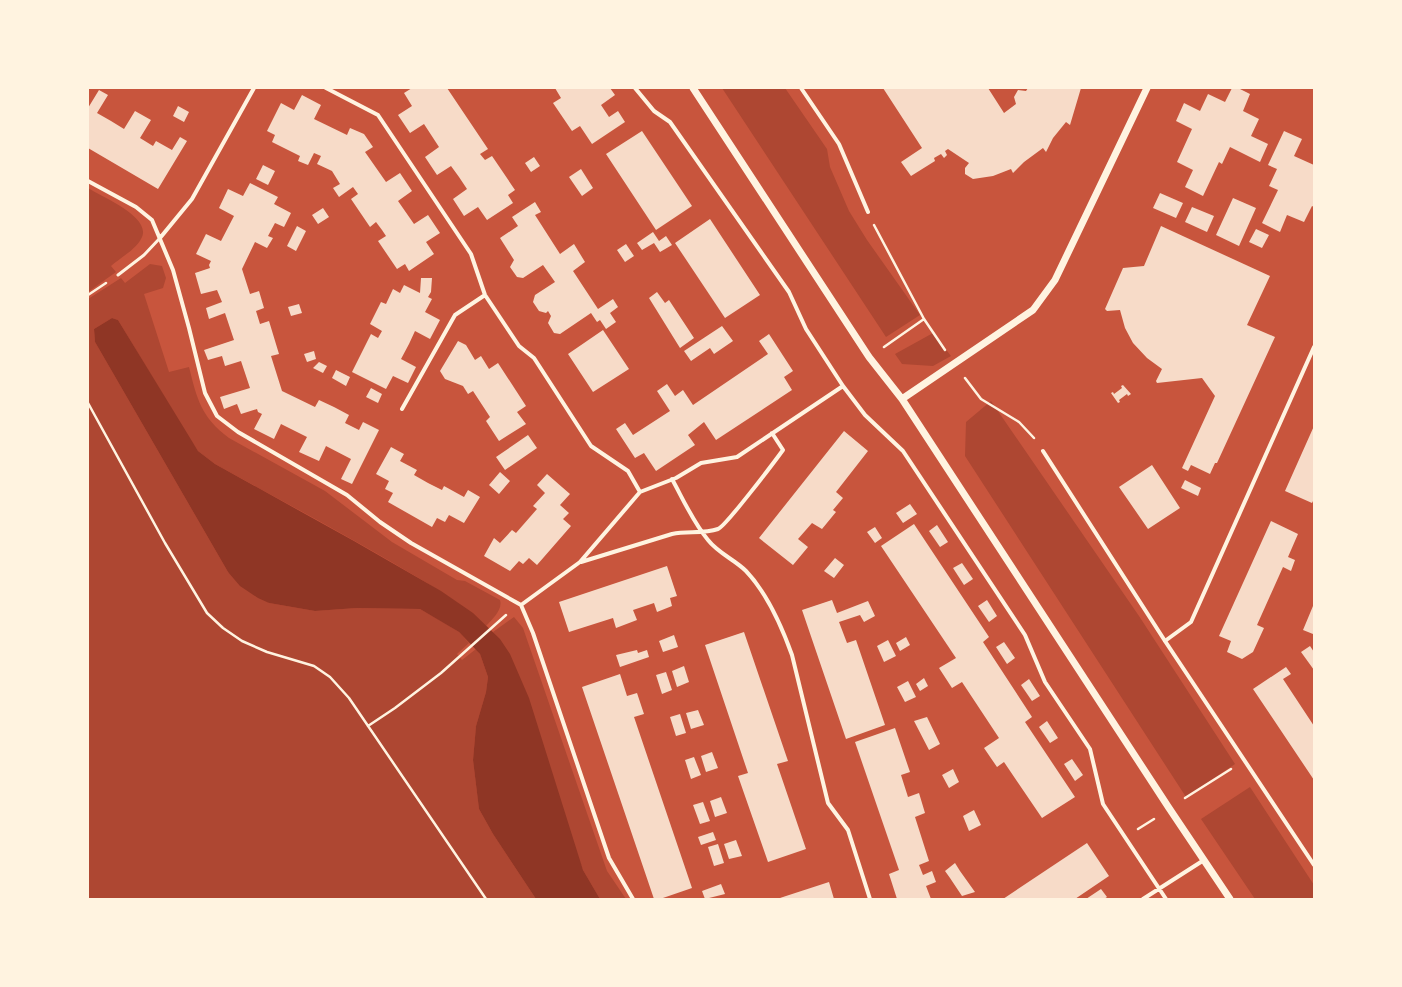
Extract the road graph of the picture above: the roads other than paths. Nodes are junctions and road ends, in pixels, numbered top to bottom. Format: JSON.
{"nodes":[{"id":1,"x":254,"y":88,"type":"edge"},
{"id":2,"x":326,"y":88,"type":"edge"},
{"id":3,"x":635,"y":88,"type":"edge"},
{"id":4,"x":692,"y":88,"type":"edge"},
{"id":5,"x":801,"y":88,"type":"edge"},
{"id":6,"x":1147,"y":88,"type":"edge"},
{"id":7,"x":88,"y":181,"type":"edge"},
{"id":8,"x":868,"y":212,"type":"road end"},
{"id":9,"x":160,"y":238,"type":"junction"},
{"id":10,"x":118,"y":275,"type":"road end"},
{"id":11,"x":484,"y":295,"type":"junction"},
{"id":12,"x":1314,"y":347,"type":"edge"},
{"id":13,"x":843,"y":386,"type":"junction"},
{"id":14,"x":902,"y":399,"type":"junction"},
{"id":15,"x":402,"y":409,"type":"dead end"},
{"id":16,"x":772,"y":433,"type":"junction"},
{"id":17,"x":1043,"y":451,"type":"road end"},
{"id":18,"x":672,"y":479,"type":"junction"},
{"id":19,"x":640,"y":492,"type":"junction"},
{"id":20,"x":702,"y":533,"type":"junction"},
{"id":21,"x":580,"y":562,"type":"junction"},
{"id":22,"x":521,"y":605,"type":"junction"},
{"id":23,"x":1165,"y":641,"type":"junction"},
{"id":24,"x":1204,"y":860,"type":"junction"},
{"id":25,"x":1314,"y":865,"type":"edge"},
{"id":26,"x":1159,"y":888,"type":"junction"},
{"id":27,"x":633,"y":899,"type":"edge"},
{"id":28,"x":870,"y":899,"type":"edge"},
{"id":29,"x":1143,"y":899,"type":"edge"},
{"id":30,"x":1166,"y":899,"type":"edge"},
{"id":31,"x":1230,"y":899,"type":"edge"}],
"edges":[{"from":1,"to":9,"type":"street"},
{"from":2,"to":11,"type":"street"},
{"from":3,"to":13,"type":"street"},
{"from":4,"to":14,"type":"street"},
{"from":5,"to":8,"type":"street"},
{"from":6,"to":14,"type":"street"},
{"from":7,"to":9,"type":"street"},
{"from":9,"to":10,"type":"lane"},
{"from":9,"to":22,"type":"street"},
{"from":11,"to":15,"type":"street"},
{"from":11,"to":19,"type":"street"},
{"from":12,"to":23,"type":"street"},
{"from":13,"to":16,"type":"street"},
{"from":13,"to":26,"type":"street"},
{"from":14,"to":24,"type":"street"},
{"from":16,"to":18,"type":"street"},
{"from":16,"to":20,"type":"street"},
{"from":17,"to":23,"type":"street"},
{"from":18,"to":19,"type":"street"},
{"from":18,"to":20,"type":"street"},
{"from":19,"to":21,"type":"street"},
{"from":20,"to":21,"type":"street"},
{"from":20,"to":28,"type":"street"},
{"from":21,"to":22,"type":"street"},
{"from":22,"to":27,"type":"street"},
{"from":23,"to":25,"type":"street"},
{"from":24,"to":26,"type":"street"},
{"from":24,"to":31,"type":"street"},
{"from":26,"to":29,"type":"street"},
{"from":26,"to":30,"type":"street"}]}
